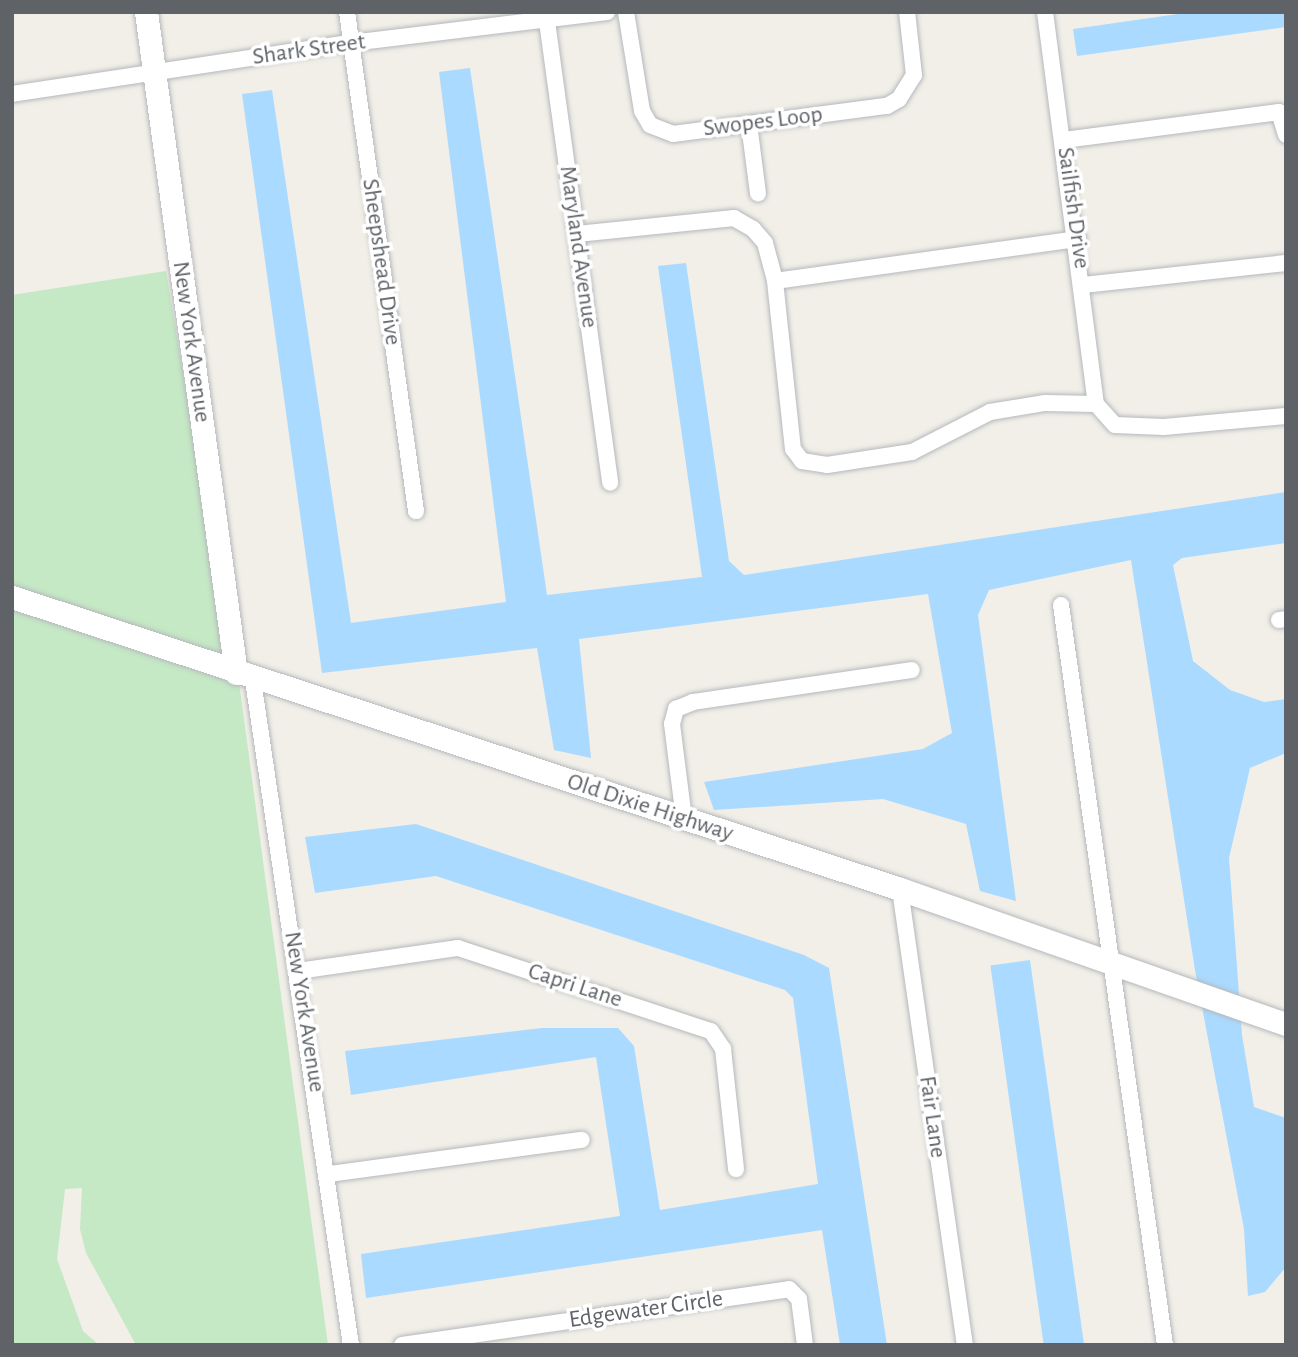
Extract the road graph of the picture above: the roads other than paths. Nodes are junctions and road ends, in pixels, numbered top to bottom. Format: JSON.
{"nodes":[{"id":1,"x":146,"y":12,"type":"edge"},
{"id":2,"x":347,"y":12,"type":"edge"},
{"id":3,"x":607,"y":12,"type":"edge"},
{"id":4,"x":626,"y":12,"type":"edge"},
{"id":5,"x":907,"y":12,"type":"edge"},
{"id":6,"x":1045,"y":12,"type":"edge"},
{"id":7,"x":546,"y":17,"type":"edge"},
{"id":8,"x":351,"y":43,"type":"junction"},
{"id":9,"x":154,"y":73,"type":"junction"},
{"id":10,"x":12,"y":94,"type":"edge"},
{"id":11,"x":749,"y":124,"type":"junction"},
{"id":12,"x":1286,"y":135,"type":"edge"},
{"id":13,"x":1064,"y":140,"type":"junction"},
{"id":14,"x":758,"y":193,"type":"dead end"},
{"id":15,"x":577,"y":234,"type":"junction"},
{"id":16,"x":1078,"y":239,"type":"junction"},
{"id":17,"x":1286,"y":263,"type":"edge"},
{"id":18,"x":775,"y":281,"type":"junction"},
{"id":19,"x":1083,"y":285,"type":"junction"},
{"id":20,"x":1096,"y":404,"type":"junction"},
{"id":21,"x":1286,"y":416,"type":"edge"},
{"id":22,"x":610,"y":483,"type":"dead end"},
{"id":23,"x":416,"y":511,"type":"dead end"},
{"id":24,"x":12,"y":597,"type":"edge"},
{"id":25,"x":1061,"y":605,"type":"dead end"},
{"id":26,"x":912,"y":670,"type":"dead end"},
{"id":27,"x":244,"y":676,"type":"junction"},
{"id":28,"x":684,"y":819,"type":"junction"},
{"id":29,"x":900,"y":889,"type":"junction"},
{"id":30,"x":1112,"y":966,"type":"junction"},
{"id":31,"x":298,"y":971,"type":"junction"},
{"id":32,"x":1286,"y":1024,"type":"edge"},
{"id":33,"x":582,"y":1140,"type":"dead end"},
{"id":34,"x":736,"y":1168,"type":"dead end"},
{"id":35,"x":329,"y":1174,"type":"junction"},
{"id":36,"x":351,"y":1345,"type":"edge"},
{"id":37,"x":402,"y":1345,"type":"edge"},
{"id":38,"x":804,"y":1345,"type":"edge"},
{"id":39,"x":965,"y":1345,"type":"edge"},
{"id":40,"x":1165,"y":1345,"type":"edge"}],
"edges":[{"from":1,"to":9,"type":"street","name":"New York Avenue"},
{"from":2,"to":8,"type":"street","name":"Sheepshead Drive"},
{"from":3,"to":7,"type":"street","name":"Shark Street"},
{"from":4,"to":11,"type":"street","name":"Swopes Loop"},
{"from":5,"to":11,"type":"street","name":"Swopes Loop"},
{"from":6,"to":13,"type":"street","name":"Sailfish Drive"},
{"from":7,"to":8,"type":"street","name":"Shark Street"},
{"from":7,"to":15,"type":"street","name":"Maryland Avenue"},
{"from":8,"to":9,"type":"street","name":"Shark Street"},
{"from":8,"to":23,"type":"street","name":"Sheepshead Drive"},
{"from":9,"to":10,"type":"street","name":"Shark Street"},
{"from":9,"to":27,"type":"street","name":"New York Avenue"},
{"from":11,"to":14,"type":"street"},
{"from":12,"to":13,"type":"street"},
{"from":13,"to":16,"type":"street","name":"Sailfish Drive"},
{"from":15,"to":18,"type":"street"},
{"from":15,"to":22,"type":"street","name":"Maryland Avenue"},
{"from":16,"to":18,"type":"street"},
{"from":16,"to":19,"type":"street","name":"Sailfish Drive"},
{"from":17,"to":19,"type":"street"},
{"from":18,"to":20,"type":"street"},
{"from":19,"to":20,"type":"street","name":"Sailfish Drive"},
{"from":20,"to":21,"type":"street"},
{"from":24,"to":27,"type":"street","name":"Old Dixie Highway"},
{"from":25,"to":30,"type":"street"},
{"from":26,"to":28,"type":"street"},
{"from":27,"to":28,"type":"street","name":"Old Dixie Highway"},
{"from":27,"to":31,"type":"street","name":"New York Avenue"},
{"from":28,"to":29,"type":"street","name":"Old Dixie Highway"},
{"from":29,"to":30,"type":"street","name":"Old Dixie Highway"},
{"from":29,"to":39,"type":"street","name":"Fair Lane"},
{"from":30,"to":32,"type":"street","name":"Old Dixie Highway"},
{"from":30,"to":40,"type":"street"},
{"from":31,"to":34,"type":"street","name":"Capri Lane"},
{"from":31,"to":35,"type":"street","name":"New York Avenue"},
{"from":33,"to":35,"type":"street"},
{"from":35,"to":36,"type":"street","name":"New York Avenue"},
{"from":37,"to":38,"type":"street","name":"Edgewater Circle"}]}
